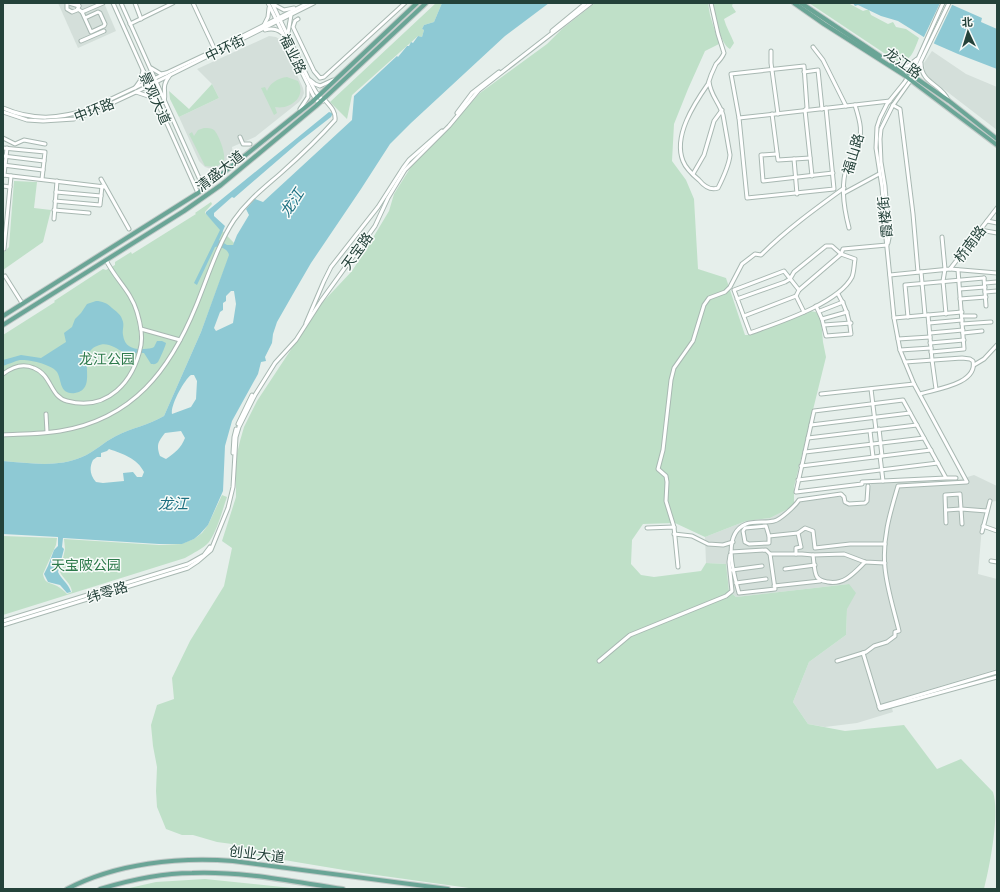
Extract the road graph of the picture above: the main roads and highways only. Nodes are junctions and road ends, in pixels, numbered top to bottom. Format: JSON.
{"nodes":[{"id":1,"x":417,"y":3,"type":"edge"},
{"id":2,"x":426,"y":3,"type":"edge"},
{"id":3,"x":794,"y":3,"type":"edge"},
{"id":4,"x":801,"y":3,"type":"edge"},
{"id":5,"x":910,"y":77,"type":"junction"},
{"id":6,"x":997,"y":138,"type":"edge"},
{"id":7,"x":997,"y":145,"type":"edge"},
{"id":8,"x":3,"y":316,"type":"edge"},
{"id":9,"x":3,"y":325,"type":"edge"},
{"id":10,"x":67,"y":889,"type":"edge"},
{"id":11,"x":100,"y":889,"type":"edge"},
{"id":12,"x":343,"y":889,"type":"edge"},
{"id":13,"x":448,"y":889,"type":"edge"}],
"edges":[{"from":1,"to":8,"type":"main road","name":"清盛大道"},
{"from":2,"to":9,"type":"main road","name":"清盛大道"},
{"from":3,"to":5,"type":"main road","name":"龙江路"},
{"from":4,"to":5,"type":"main road","name":"龙江路"},
{"from":5,"to":6,"type":"main road","name":"龙江路"},
{"from":5,"to":7,"type":"main road","name":"龙江路"},
{"from":10,"to":13,"type":"main road","name":"创业大道"},
{"from":11,"to":12,"type":"main road","name":"创业大道"}]}
